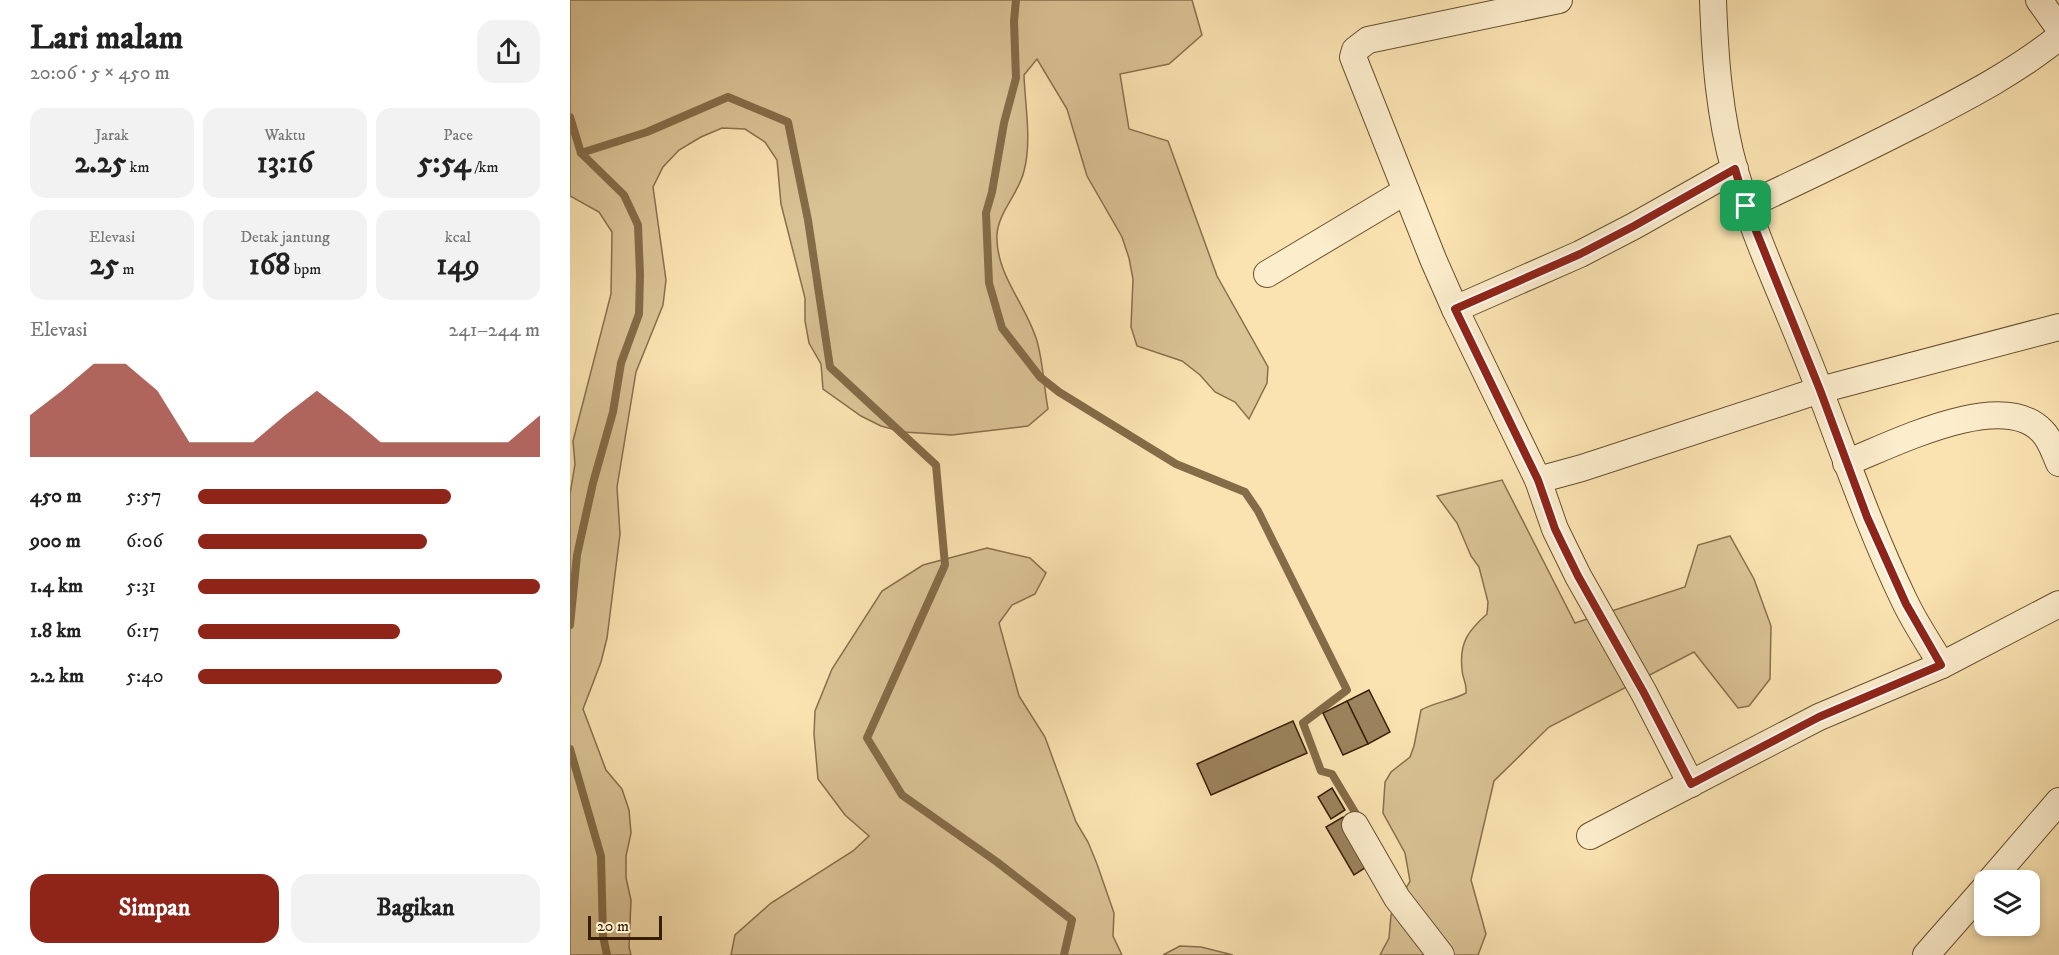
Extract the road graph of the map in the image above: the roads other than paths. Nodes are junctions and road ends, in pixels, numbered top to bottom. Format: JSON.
{"nodes":[{"id":1,"x":1559,"y":0,"type":"edge"},
{"id":2,"x":1713,"y":0,"type":"edge"},
{"id":3,"x":2039,"y":0,"type":"edge"},
{"id":4,"x":2059,"y":28,"type":"edge"},
{"id":5,"x":2054,"y":51,"type":"edge"},
{"id":6,"x":1735,"y":169,"type":"junction"},
{"id":7,"x":1406,"y":191,"type":"junction"},
{"id":8,"x":1746,"y":206,"type":"junction"},
{"id":9,"x":1267,"y":274,"type":"dead end"},
{"id":10,"x":1455,"y":309,"type":"junction"},
{"id":11,"x":2059,"y":327,"type":"edge"},
{"id":12,"x":1820,"y":390,"type":"junction"},
{"id":13,"x":2059,"y":463,"type":"edge"},
{"id":14,"x":1846,"y":464,"type":"junction"},
{"id":15,"x":1538,"y":480,"type":"junction"},
{"id":16,"x":2059,"y":604,"type":"edge"},
{"id":17,"x":1941,"y":665,"type":"junction"},
{"id":18,"x":1691,"y":784,"type":"junction"},
{"id":19,"x":2059,"y":801,"type":"edge"},
{"id":20,"x":1355,"y":825,"type":"dead end"},
{"id":21,"x":1590,"y":836,"type":"dead end"},
{"id":22,"x":2000,"y":870,"type":"edge"},
{"id":23,"x":1974,"y":900,"type":"edge"},
{"id":24,"x":1442,"y":955,"type":"edge"},
{"id":25,"x":1926,"y":955,"type":"edge"}],
"edges":[{"from":1,"to":7,"type":"street"},
{"from":2,"to":6,"type":"street"},
{"from":3,"to":4,"type":"street"},
{"from":5,"to":8,"type":"street"},
{"from":6,"to":8,"type":"street"},
{"from":6,"to":10,"type":"street"},
{"from":7,"to":9,"type":"street"},
{"from":7,"to":10,"type":"street"},
{"from":8,"to":12,"type":"street"},
{"from":10,"to":15,"type":"street"},
{"from":11,"to":12,"type":"street"},
{"from":12,"to":14,"type":"street"},
{"from":12,"to":15,"type":"street"},
{"from":13,"to":14,"type":"street"},
{"from":14,"to":17,"type":"street"},
{"from":15,"to":18,"type":"street"},
{"from":16,"to":17,"type":"street"},
{"from":17,"to":18,"type":"street"},
{"from":18,"to":21,"type":"street"},
{"from":19,"to":22,"type":"street"},
{"from":20,"to":24,"type":"street"},
{"from":23,"to":25,"type":"street"}]}
